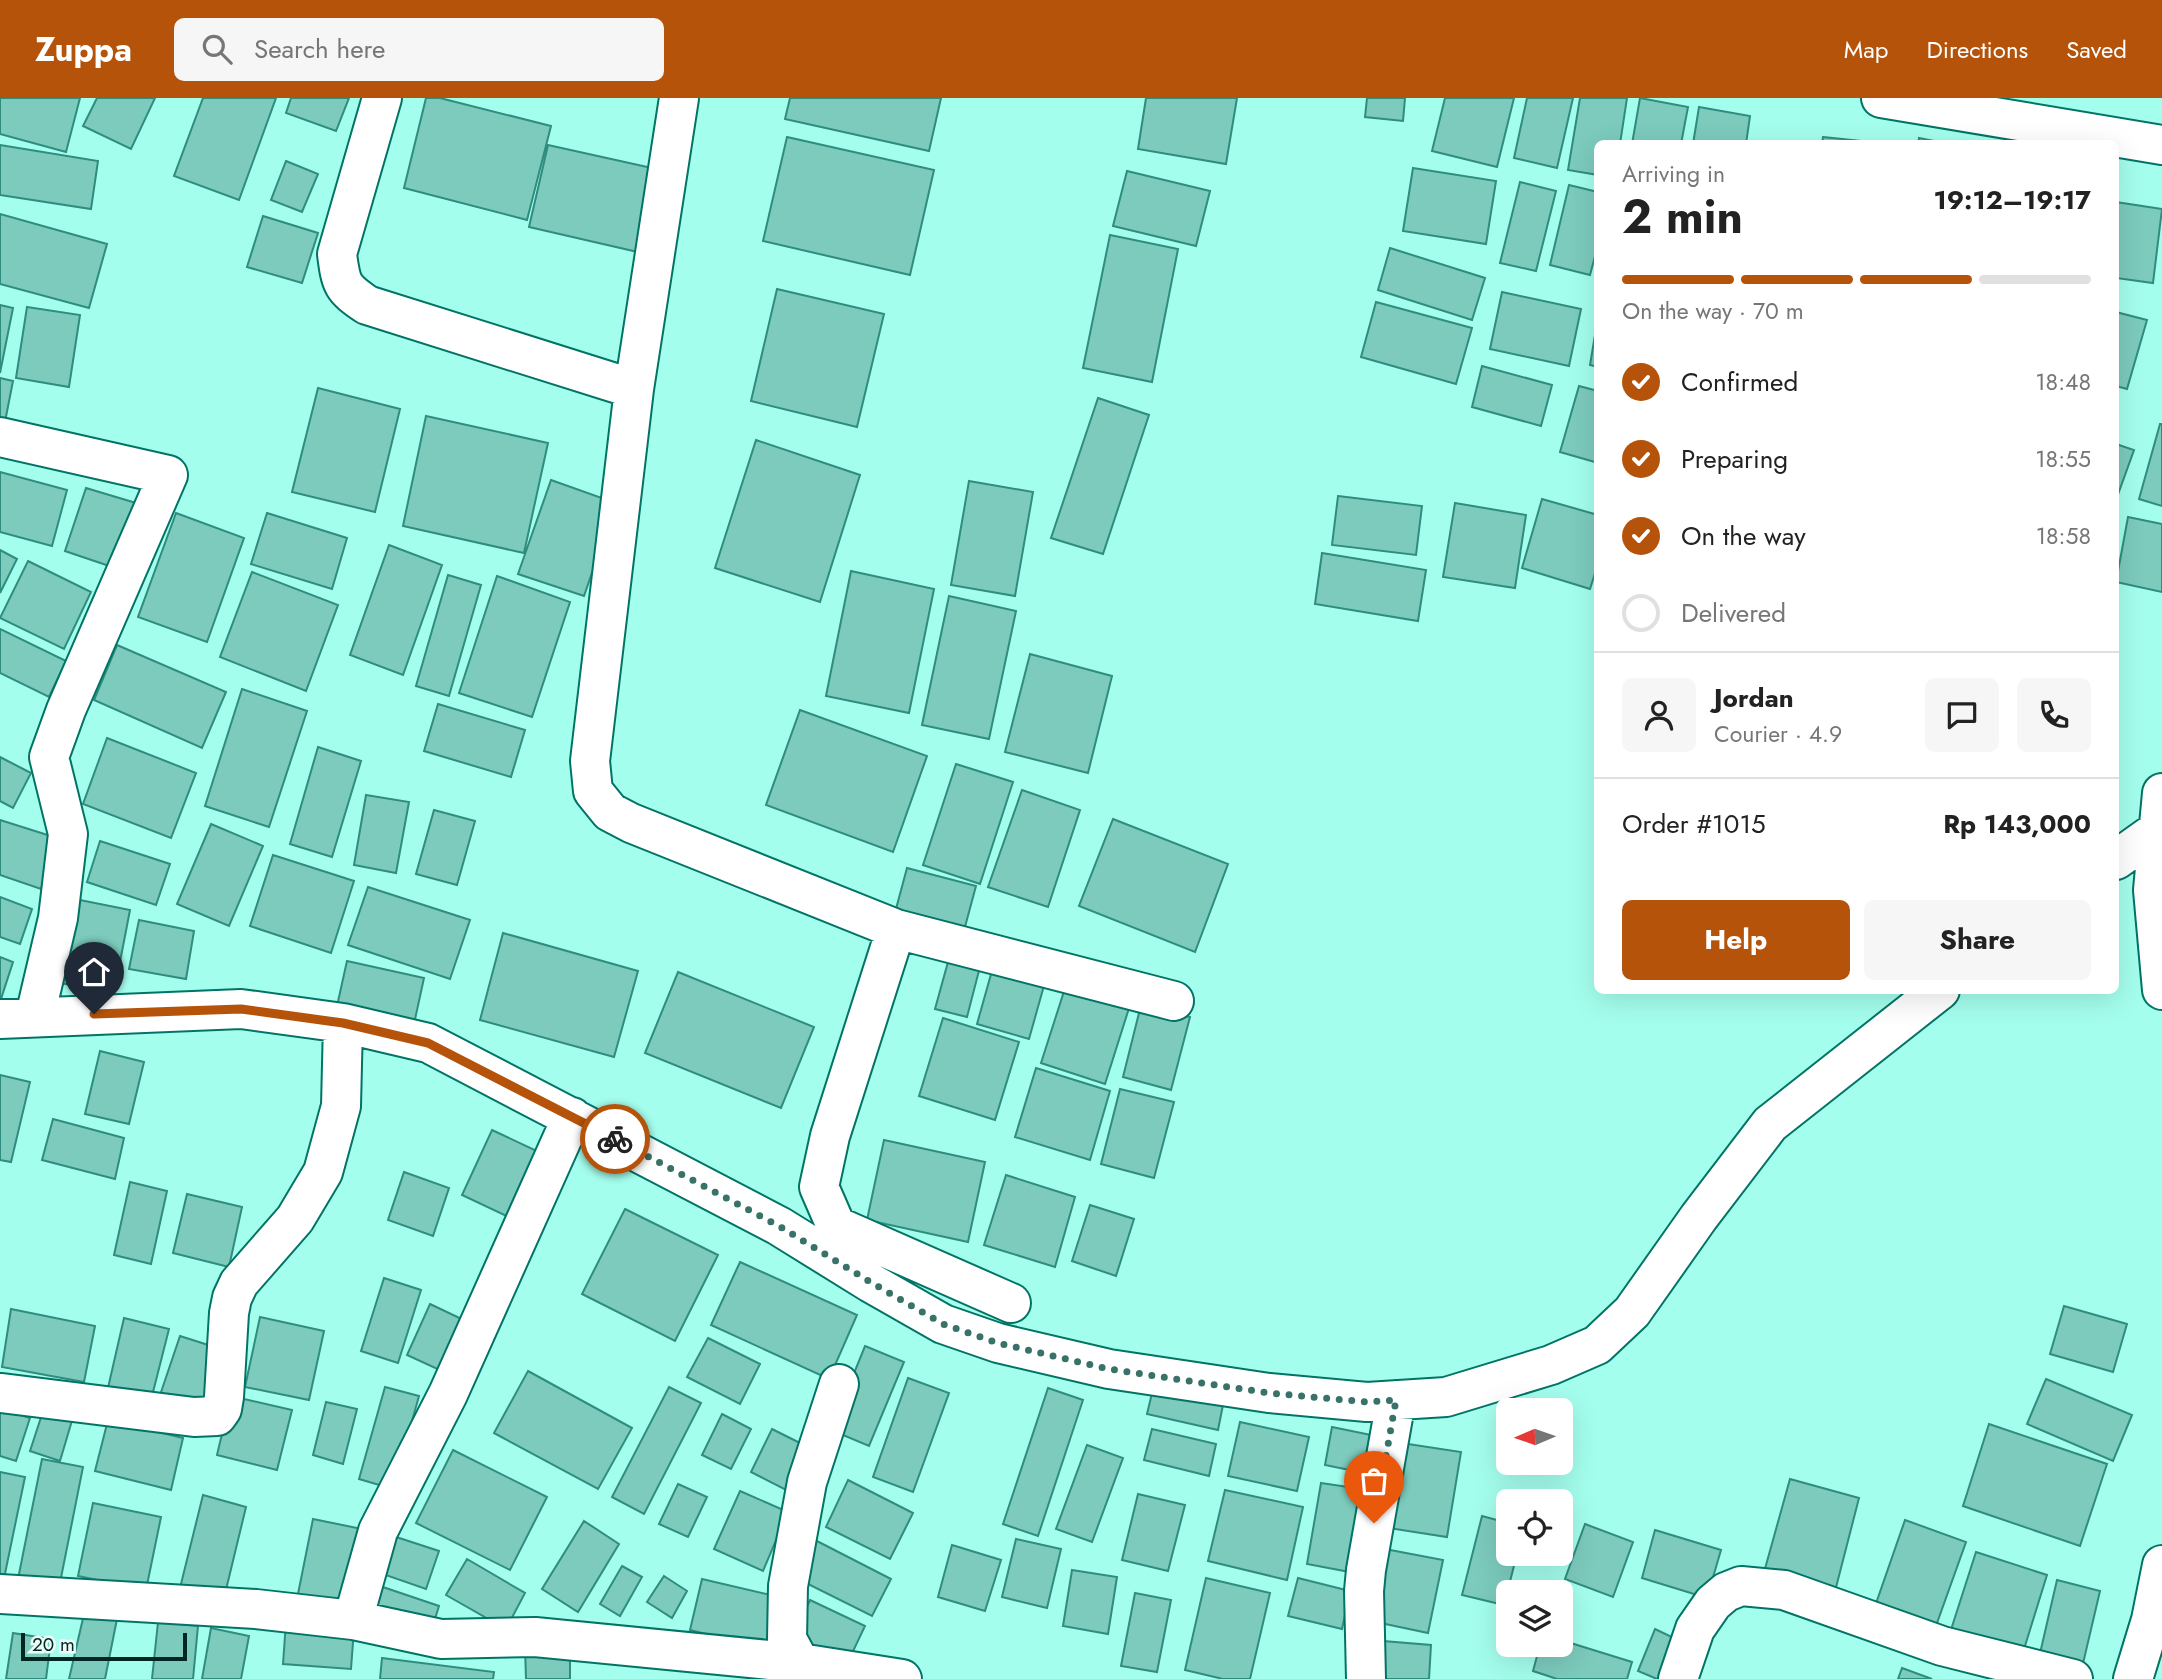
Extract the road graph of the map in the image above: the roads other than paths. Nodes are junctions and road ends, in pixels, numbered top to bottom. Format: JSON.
{"nodes":[{"id":1,"x":382,"y":98,"type":"edge"},
{"id":2,"x":679,"y":98,"type":"edge"},
{"id":3,"x":1894,"y":99,"type":"edge"},
{"id":4,"x":2162,"y":145,"type":"edge"},
{"id":5,"x":634,"y":389,"type":"junction"},
{"id":6,"x":0,"y":437,"type":"edge"},
{"id":7,"x":2162,"y":793,"type":"edge"},
{"id":8,"x":2158,"y":831,"type":"junction"},
{"id":9,"x":2119,"y":858,"type":"edge"},
{"id":10,"x":896,"y":929,"type":"junction"},
{"id":11,"x":2162,"y":990,"type":"edge"},
{"id":12,"x":1935,"y":994,"type":"edge"},
{"id":13,"x":1174,"y":1001,"type":"dead end"},
{"id":14,"x":18,"y":1017,"type":"edge"},
{"id":15,"x":343,"y":1023,"type":"junction"},
{"id":16,"x":572,"y":1117,"type":"junction"},
{"id":17,"x":1011,"y":1303,"type":"dead end"},
{"id":18,"x":839,"y":1384,"type":"dead end"},
{"id":19,"x":2,"y":1393,"type":"edge"},
{"id":20,"x":1396,"y":1400,"type":"junction"},
{"id":21,"x":2162,"y":1565,"type":"edge"},
{"id":22,"x":0,"y":1594,"type":"edge"},
{"id":23,"x":352,"y":1620,"type":"junction"},
{"id":24,"x":801,"y":1671,"type":"edge"},
{"id":25,"x":902,"y":1679,"type":"edge"},
{"id":26,"x":1366,"y":1679,"type":"edge"},
{"id":27,"x":1678,"y":1679,"type":"edge"},
{"id":28,"x":2073,"y":1679,"type":"edge"},
{"id":29,"x":2133,"y":1679,"type":"edge"}],
"edges":[{"from":1,"to":5,"type":"street"},
{"from":2,"to":5,"type":"street"},
{"from":3,"to":4,"type":"street"},
{"from":5,"to":10,"type":"street"},
{"from":6,"to":14,"type":"street"},
{"from":7,"to":8,"type":"street"},
{"from":8,"to":9,"type":"street"},
{"from":8,"to":11,"type":"street"},
{"from":10,"to":13,"type":"street"},
{"from":10,"to":17,"type":"street"},
{"from":12,"to":20,"type":"street"},
{"from":14,"to":15,"type":"street"},
{"from":15,"to":16,"type":"street"},
{"from":15,"to":19,"type":"street"},
{"from":16,"to":20,"type":"street"},
{"from":16,"to":23,"type":"street"},
{"from":18,"to":24,"type":"street"},
{"from":20,"to":26,"type":"street"},
{"from":21,"to":29,"type":"street"},
{"from":22,"to":23,"type":"street"},
{"from":23,"to":24,"type":"street"},
{"from":24,"to":25,"type":"street"},
{"from":27,"to":28,"type":"street"}]}
